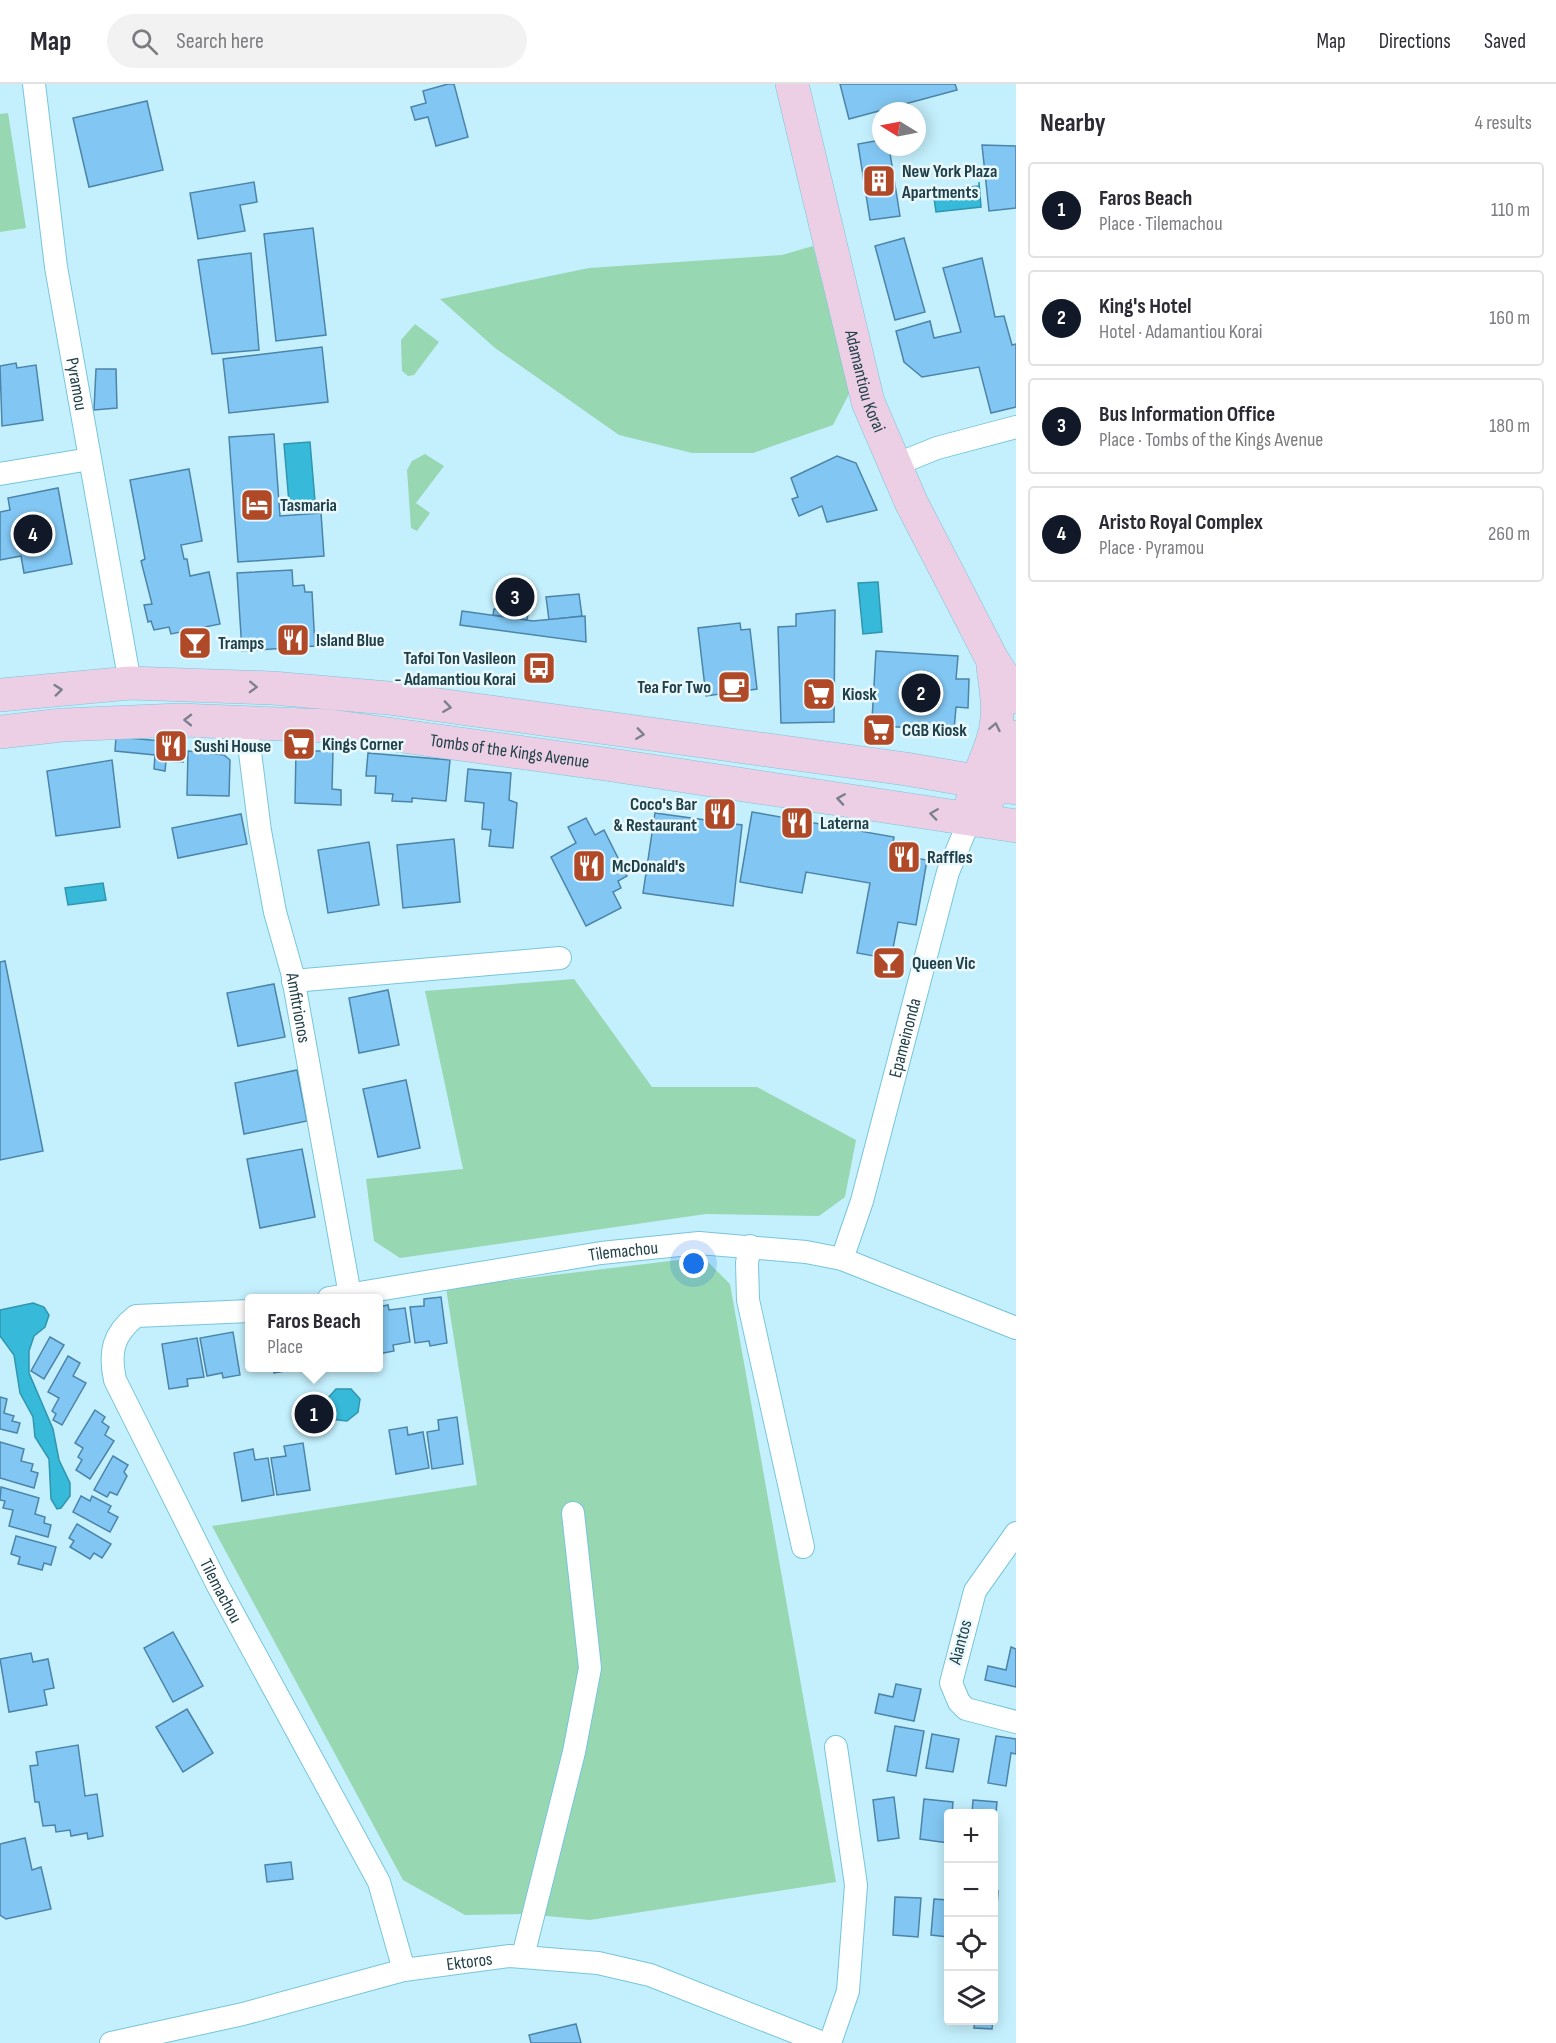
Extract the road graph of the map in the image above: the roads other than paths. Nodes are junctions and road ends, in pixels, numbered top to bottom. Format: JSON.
{"nodes":[{"id":1,"x":34,"y":84,"type":"edge"},
{"id":2,"x":792,"y":84,"type":"edge"},
{"id":3,"x":1016,"y":427,"type":"edge"},
{"id":4,"x":90,"y":459,"type":"junction"},
{"id":5,"x":895,"y":465,"type":"junction"},
{"id":6,"x":0,"y":474,"type":"edge"},
{"id":7,"x":992,"y":659,"type":"junction"},
{"id":8,"x":130,"y":683,"type":"junction"},
{"id":9,"x":0,"y":695,"type":"edge"},
{"id":10,"x":1016,"y":697,"type":"edge"},
{"id":11,"x":246,"y":721,"type":"junction"},
{"id":12,"x":0,"y":732,"type":"edge"},
{"id":13,"x":1016,"y":737,"type":"edge"},
{"id":14,"x":997,"y":785,"type":"edge"},
{"id":15,"x":970,"y":819,"type":"junction"},
{"id":16,"x":1016,"y":826,"type":"edge"},
{"id":17,"x":560,"y":958,"type":"dead end"},
{"id":18,"x":293,"y":981,"type":"junction"},
{"id":19,"x":750,"y":1246,"type":"junction"},
{"id":20,"x":842,"y":1259,"type":"junction"},
{"id":21,"x":340,"y":1294,"type":"edge"},
{"id":22,"x":357,"y":1294,"type":"edge"},
{"id":23,"x":245,"y":1311,"type":"edge"},
{"id":24,"x":1016,"y":1328,"type":"edge"},
{"id":25,"x":573,"y":1513,"type":"dead end"},
{"id":26,"x":1016,"y":1533,"type":"edge"},
{"id":27,"x":802,"y":1547,"type":"dead end"},
{"id":28,"x":1016,"y":1722,"type":"edge"},
{"id":29,"x":836,"y":1747,"type":"dead end"},
{"id":30,"x":523,"y":1956,"type":"junction"},
{"id":31,"x":404,"y":1970,"type":"junction"},
{"id":32,"x":111,"y":2043,"type":"edge"},
{"id":33,"x":823,"y":2043,"type":"edge"},
{"id":34,"x":830,"y":2043,"type":"edge"}],
"edges":[{"from":1,"to":4,"type":"street","name":"Pyramou"},
{"from":2,"to":5,"type":"main road","name":"Adamantiou Korai"},
{"from":3,"to":5,"type":"street"},
{"from":4,"to":6,"type":"street"},
{"from":4,"to":8,"type":"street","name":"Pyramou"},
{"from":5,"to":7,"type":"main road","name":"Adamantiou Korai"},
{"from":7,"to":10,"type":"main road","name":"Adamantiou Korai"},
{"from":14,"to":7,"type":"main road","name":"Adamantiou Korai","one_way":true},
{"from":9,"to":8,"type":"main road","name":"Tombs of the Kings Avenue","one_way":true},
{"from":8,"to":14,"type":"main road","name":"Tombs of the Kings Avenue","one_way":true},
{"from":11,"to":12,"type":"main road","name":"Tombs of the Kings Avenue","one_way":true},
{"from":15,"to":11,"type":"main road","name":"Tombs of the Kings Avenue","one_way":true},
{"from":11,"to":18,"type":"street","name":"Amfitrionos"},
{"from":13,"to":14,"type":"main road","name":"Adamantiou Korai"},
{"from":14,"to":15,"type":"main road","name":"Adamantiou Korai"},
{"from":15,"to":16,"type":"main road","name":"Tombs of the Kings Avenue"},
{"from":15,"to":20,"type":"street","name":"Epameinonda"},
{"from":17,"to":18,"type":"street"},
{"from":18,"to":21,"type":"street","name":"Amfitrionos"},
{"from":19,"to":20,"type":"street","name":"Tilemachou"},
{"from":19,"to":22,"type":"street","name":"Tilemachou"},
{"from":19,"to":27,"type":"street"},
{"from":20,"to":24,"type":"street","name":"Tilemachou"},
{"from":23,"to":31,"type":"street","name":"Tilemachou"},
{"from":25,"to":30,"type":"street"},
{"from":26,"to":28,"type":"street","name":"Aiantos"},
{"from":29,"to":34,"type":"street"},
{"from":30,"to":31,"type":"street","name":"Ektoros"},
{"from":30,"to":33,"type":"street","name":"Ektoros"},
{"from":31,"to":32,"type":"street","name":"Ektoros"}]}
